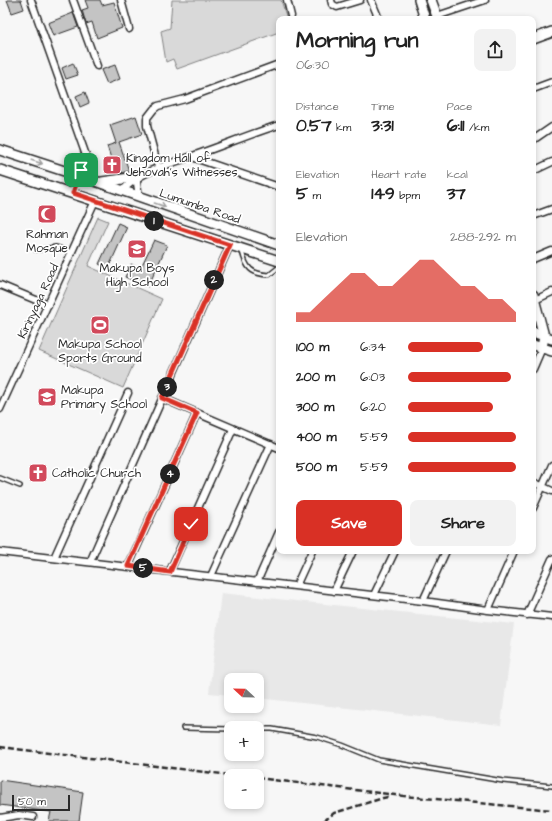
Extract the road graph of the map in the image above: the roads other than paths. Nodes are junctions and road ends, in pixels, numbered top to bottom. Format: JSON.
{"nodes":[{"id":1,"x":31,"y":0,"type":"edge"},
{"id":2,"x":73,"y":0,"type":"edge"},
{"id":3,"x":121,"y":0,"type":"edge"},
{"id":4,"x":287,"y":0,"type":"edge"},
{"id":5,"x":331,"y":0,"type":"edge"},
{"id":6,"x":360,"y":0,"type":"edge"},
{"id":7,"x":371,"y":0,"type":"edge"},
{"id":8,"x":419,"y":0,"type":"edge"},
{"id":9,"x":431,"y":0,"type":"edge"},
{"id":10,"x":485,"y":0,"type":"edge"},
{"id":11,"x":291,"y":16,"type":"dead end"},
{"id":12,"x":378,"y":16,"type":"edge"},
{"id":13,"x":424,"y":16,"type":"edge"},
{"id":14,"x":437,"y":16,"type":"edge"},
{"id":15,"x":443,"y":16,"type":"edge"},
{"id":16,"x":129,"y":29,"type":"dead end"},
{"id":17,"x":552,"y":32,"type":"edge"},
{"id":18,"x":536,"y":38,"type":"edge"},
{"id":19,"x":276,"y":65,"type":"edge"},
{"id":20,"x":97,"y":66,"type":"dead end"},
{"id":21,"x":552,"y":82,"type":"edge"},
{"id":22,"x":536,"y":89,"type":"edge"},
{"id":23,"x":276,"y":126,"type":"edge"},
{"id":24,"x":552,"y":127,"type":"edge"},
{"id":25,"x":536,"y":138,"type":"edge"},
{"id":26,"x":0,"y":150,"type":"edge"},
{"id":27,"x":192,"y":157,"type":"junction"},
{"id":28,"x":88,"y":162,"type":"junction"},
{"id":29,"x":552,"y":162,"type":"edge"},
{"id":30,"x":158,"y":167,"type":"junction"},
{"id":31,"x":0,"y":170,"type":"edge"},
{"id":32,"x":536,"y":170,"type":"edge"},
{"id":33,"x":137,"y":177,"type":"junction"},
{"id":34,"x":96,"y":182,"type":"junction"},
{"id":35,"x":76,"y":183,"type":"junction"},
{"id":36,"x":276,"y":186,"type":"edge"},
{"id":37,"x":122,"y":191,"type":"junction"},
{"id":38,"x":140,"y":198,"type":"junction"},
{"id":39,"x":95,"y":201,"type":"junction"},
{"id":40,"x":115,"y":208,"type":"junction"},
{"id":41,"x":552,"y":208,"type":"edge"},
{"id":42,"x":536,"y":215,"type":"edge"},
{"id":43,"x":276,"y":244,"type":"edge"},
{"id":44,"x":230,"y":245,"type":"junction"},
{"id":45,"x":242,"y":249,"type":"junction"},
{"id":46,"x":36,"y":250,"type":"dead end"},
{"id":47,"x":552,"y":251,"type":"edge"},
{"id":48,"x":72,"y":252,"type":"junction"},
{"id":49,"x":536,"y":258,"type":"edge"},
{"id":50,"x":276,"y":261,"type":"edge"},
{"id":51,"x":276,"y":269,"type":"edge"},
{"id":52,"x":0,"y":285,"type":"edge"},
{"id":53,"x":552,"y":292,"type":"edge"},
{"id":54,"x":536,"y":297,"type":"edge"},
{"id":55,"x":536,"y":304,"type":"edge"},
{"id":56,"x":48,"y":305,"type":"junction"},
{"id":57,"x":536,"y":333,"type":"edge"},
{"id":58,"x":548,"y":337,"type":"edge"},
{"id":59,"x":538,"y":347,"type":"edge"},
{"id":60,"x":552,"y":351,"type":"edge"},
{"id":61,"x":128,"y":393,"type":"dead end"},
{"id":62,"x":162,"y":398,"type":"junction"},
{"id":63,"x":0,"y":409,"type":"edge"},
{"id":64,"x":197,"y":413,"type":"junction"},
{"id":65,"x":233,"y":428,"type":"junction"},
{"id":66,"x":270,"y":444,"type":"junction"},
{"id":67,"x":276,"y":447,"type":"edge"},
{"id":68,"x":552,"y":465,"type":"edge"},
{"id":69,"x":0,"y":478,"type":"edge"},
{"id":70,"x":536,"y":484,"type":"edge"},
{"id":71,"x":20,"y":486,"type":"dead end"},
{"id":72,"x":542,"y":487,"type":"junction"},
{"id":73,"x":552,"y":491,"type":"edge"},
{"id":74,"x":536,"y":501,"type":"edge"},
{"id":75,"x":276,"y":539,"type":"edge"},
{"id":76,"x":0,"y":552,"type":"edge"},
{"id":77,"x":311,"y":554,"type":"edge"},
{"id":78,"x":352,"y":554,"type":"edge"},
{"id":79,"x":394,"y":554,"type":"edge"},
{"id":80,"x":445,"y":554,"type":"edge"},
{"id":81,"x":513,"y":554,"type":"edge"},
{"id":82,"x":54,"y":558,"type":"junction"},
{"id":83,"x":552,"y":559,"type":"edge"},
{"id":84,"x":90,"y":562,"type":"junction"},
{"id":85,"x":128,"y":566,"type":"junction"},
{"id":86,"x":170,"y":572,"type":"junction"},
{"id":87,"x":211,"y":576,"type":"junction"},
{"id":88,"x":256,"y":582,"type":"junction"},
{"id":89,"x":296,"y":586,"type":"junction"},
{"id":90,"x":334,"y":591,"type":"junction"},
{"id":91,"x":374,"y":595,"type":"junction"},
{"id":92,"x":423,"y":601,"type":"junction"},
{"id":93,"x":488,"y":610,"type":"junction"},
{"id":94,"x":527,"y":615,"type":"junction"},
{"id":95,"x":552,"y":617,"type":"edge"},
{"id":96,"x":183,"y":728,"type":"dead end"},
{"id":97,"x":224,"y":729,"type":"edge"},
{"id":98,"x":264,"y":729,"type":"edge"},
{"id":99,"x":552,"y":786,"type":"edge"},
{"id":100,"x":33,"y":817,"type":"dead end"},
{"id":101,"x":0,"y":818,"type":"edge"}],
"edges":[{"from":1,"to":28,"type":"street"},
{"from":2,"to":20,"type":"street"},
{"from":3,"to":16,"type":"street"},
{"from":4,"to":11,"type":"street"},
{"from":5,"to":6,"type":"street"},
{"from":7,"to":12,"type":"street"},
{"from":8,"to":13,"type":"main road"},
{"from":9,"to":14,"type":"main road"},
{"from":10,"to":15,"type":"street"},
{"from":17,"to":18,"type":"main road"},
{"from":19,"to":30,"type":"street"},
{"from":21,"to":22,"type":"street"},
{"from":23,"to":27,"type":"street"},
{"from":24,"to":25,"type":"street"},
{"from":26,"to":35,"type":"main road","name":"Lumumba Road","one_way":true},
{"from":27,"to":30,"type":"street"},
{"from":27,"to":36,"type":"street"},
{"from":28,"to":34,"type":"street"},
{"from":28,"to":35,"type":"street"},
{"from":29,"to":32,"type":"street"},
{"from":30,"to":33,"type":"street"},
{"from":31,"to":35,"type":"main road","name":"Lumumba Road"},
{"from":33,"to":34,"type":"main road"},
{"from":33,"to":37,"type":"street"},
{"from":33,"to":38,"type":"street"},
{"from":34,"to":35,"type":"main road","name":"Lumumba Road"},
{"from":34,"to":37,"type":"main road","name":"Lumumba Road"},
{"from":35,"to":39,"type":"main road","name":"Lumumba Road"},
{"from":37,"to":38,"type":"main road","name":"Lumumba Road"},
{"from":37,"to":40,"type":"main road"},
{"from":38,"to":43,"type":"main road","name":"Lumumba Road","one_way":true},
{"from":39,"to":40,"type":"main road","name":"Lumumba Road"},
{"from":39,"to":48,"type":"street","name":"Kirinyaga Road"},
{"from":40,"to":44,"type":"main road","name":"Lumumba Road"},
{"from":41,"to":42,"type":"street"},
{"from":44,"to":45,"type":"main road","name":"Lumumba Road"},
{"from":44,"to":62,"type":"street"},
{"from":45,"to":50,"type":"main road","name":"Lumumba Road"},
{"from":45,"to":51,"type":"lane"},
{"from":46,"to":48,"type":"lane"},
{"from":47,"to":49,"type":"street"},
{"from":48,"to":56,"type":"street","name":"Kirinyaga Road"},
{"from":52,"to":56,"type":"street"},
{"from":53,"to":54,"type":"street"},
{"from":55,"to":58,"type":"main road"},
{"from":56,"to":63,"type":"street","name":"Kirinyaga Road"},
{"from":57,"to":58,"type":"main road"},
{"from":58,"to":59,"type":"main road"},
{"from":59,"to":60,"type":"main road"},
{"from":61,"to":82,"type":"street"},
{"from":62,"to":64,"type":"street"},
{"from":62,"to":84,"type":"street"},
{"from":64,"to":65,"type":"street"},
{"from":64,"to":85,"type":"street"},
{"from":65,"to":66,"type":"street"},
{"from":65,"to":86,"type":"street"},
{"from":66,"to":67,"type":"street"},
{"from":66,"to":87,"type":"street"},
{"from":68,"to":72,"type":"street"},
{"from":69,"to":71,"type":"lane"},
{"from":70,"to":72,"type":"street"},
{"from":72,"to":73,"type":"street"},
{"from":72,"to":74,"type":"street"},
{"from":75,"to":88,"type":"street"},
{"from":76,"to":82,"type":"street"},
{"from":77,"to":89,"type":"street"},
{"from":78,"to":90,"type":"street"},
{"from":79,"to":91,"type":"street"},
{"from":80,"to":92,"type":"street"},
{"from":81,"to":93,"type":"street"},
{"from":82,"to":84,"type":"street"},
{"from":83,"to":94,"type":"street"},
{"from":84,"to":85,"type":"street"},
{"from":85,"to":86,"type":"street"},
{"from":86,"to":87,"type":"street"},
{"from":87,"to":88,"type":"street"},
{"from":88,"to":89,"type":"street"},
{"from":89,"to":90,"type":"street"},
{"from":90,"to":91,"type":"street"},
{"from":91,"to":92,"type":"street"},
{"from":92,"to":93,"type":"street"},
{"from":93,"to":94,"type":"street"},
{"from":94,"to":95,"type":"street"},
{"from":96,"to":97,"type":"lane"},
{"from":98,"to":99,"type":"lane"},
{"from":100,"to":101,"type":"street"}]}
